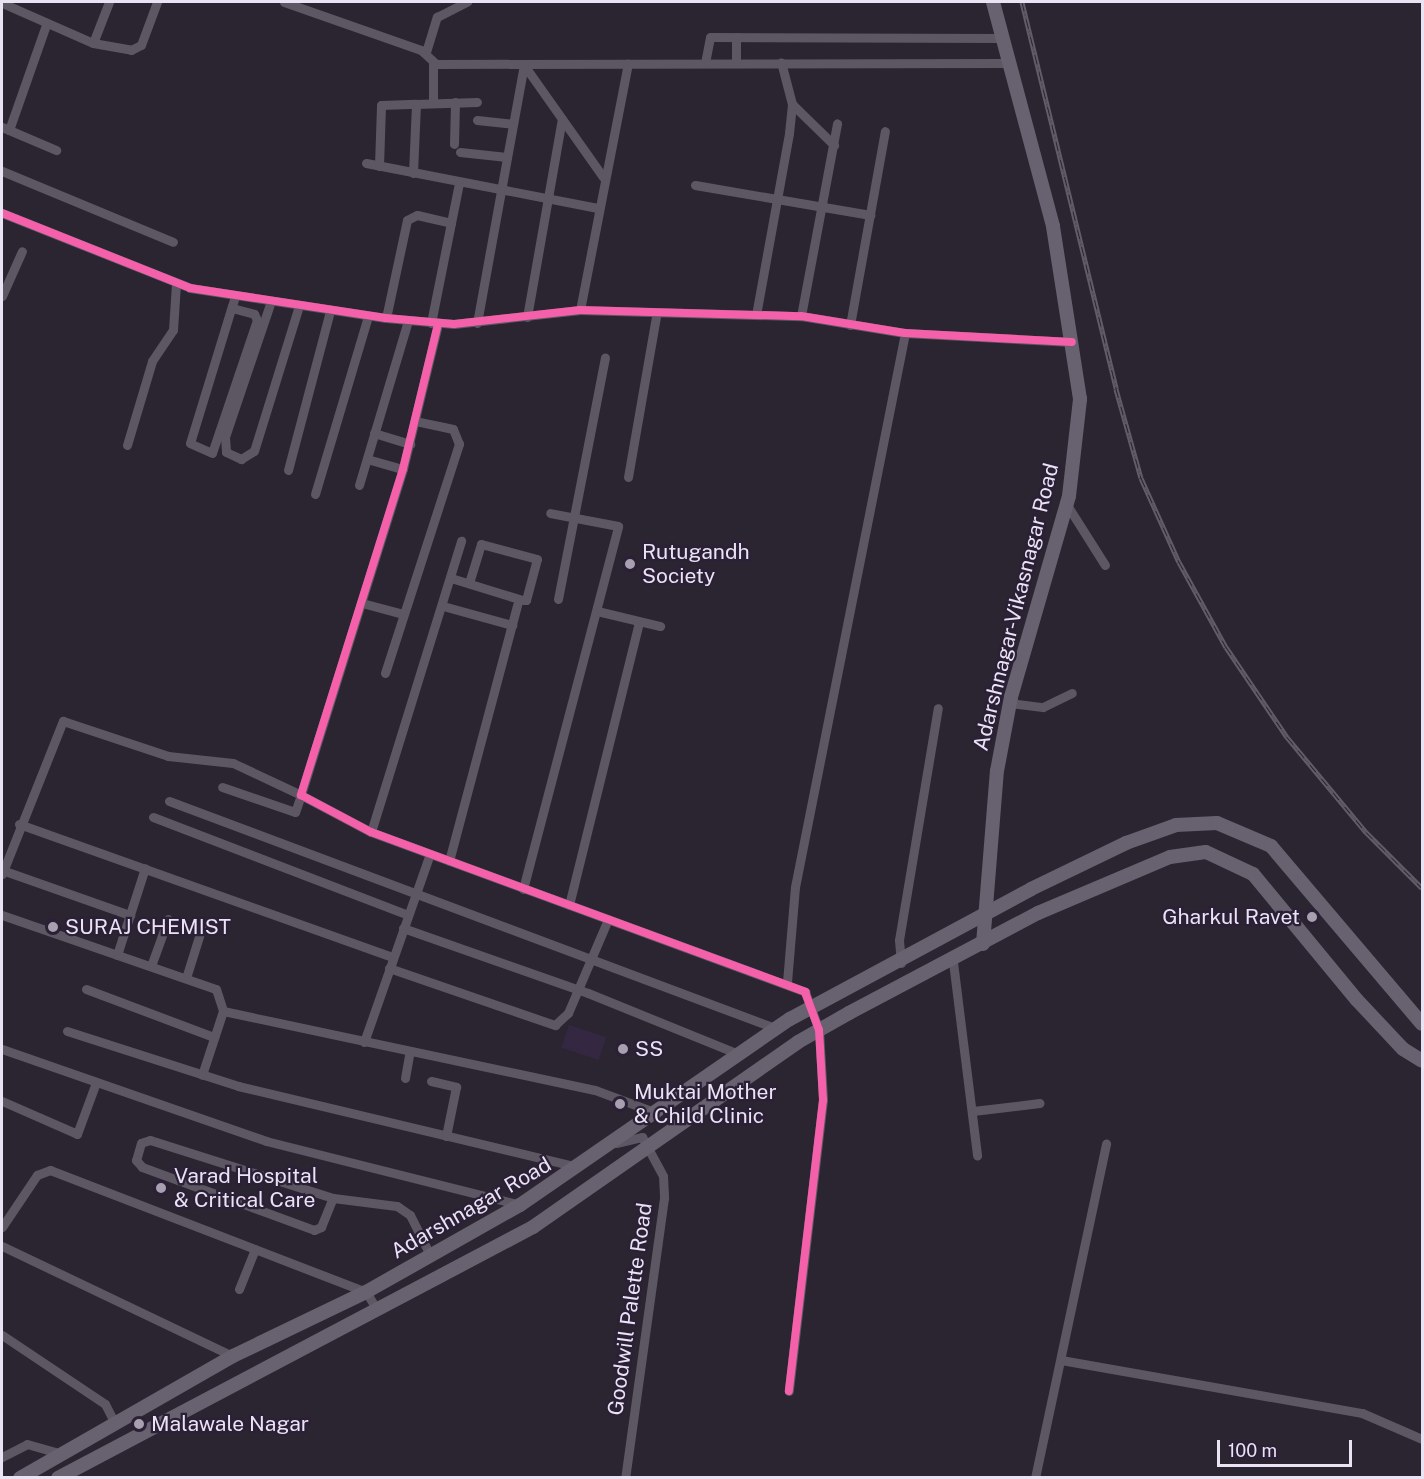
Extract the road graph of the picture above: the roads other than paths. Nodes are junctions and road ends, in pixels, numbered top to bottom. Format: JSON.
{"nodes":[{"id":1,"x":109,"y":2,"type":"edge"},
{"id":2,"x":157,"y":2,"type":"edge"},
{"id":3,"x":284,"y":2,"type":"edge"},
{"id":4,"x":466,"y":2,"type":"edge"},
{"id":5,"x":993,"y":2,"type":"edge"},
{"id":6,"x":8,"y":4,"type":"edge"},
{"id":7,"x":46,"y":25,"type":"junction"},
{"id":8,"x":736,"y":37,"type":"junction"},
{"id":9,"x":1000,"y":38,"type":"junction"},
{"id":10,"x":93,"y":43,"type":"junction"},
{"id":11,"x":426,"y":52,"type":"junction"},
{"id":12,"x":781,"y":62,"type":"junction"},
{"id":13,"x":433,"y":63,"type":"junction"},
{"id":14,"x":705,"y":63,"type":"junction"},
{"id":15,"x":736,"y":63,"type":"junction"},
{"id":16,"x":1006,"y":63,"type":"junction"},
{"id":17,"x":628,"y":64,"type":"junction"},
{"id":18,"x":524,"y":65,"type":"junction"},
{"id":19,"x":455,"y":102,"type":"junction"},
{"id":20,"x":477,"y":102,"type":"dead end"},
{"id":21,"x":433,"y":103,"type":"junction"},
{"id":22,"x":416,"y":104,"type":"junction"},
{"id":23,"x":792,"y":104,"type":"junction"},
{"id":24,"x":562,"y":119,"type":"junction"},
{"id":25,"x":477,"y":120,"type":"dead end"},
{"id":26,"x":837,"y":123,"type":"dead end"},
{"id":27,"x":513,"y":124,"type":"junction"},
{"id":28,"x":5,"y":129,"type":"edge"},
{"id":29,"x":885,"y":131,"type":"dead end"},
{"id":30,"x":834,"y":145,"type":"junction"},
{"id":31,"x":56,"y":150,"type":"dead end"},
{"id":32,"x":507,"y":157,"type":"junction"},
{"id":33,"x":366,"y":164,"type":"dead end"},
{"id":34,"x":379,"y":166,"type":"junction"},
{"id":35,"x":2,"y":171,"type":"edge"},
{"id":36,"x":413,"y":173,"type":"junction"},
{"id":37,"x":603,"y":177,"type":"junction"},
{"id":38,"x":459,"y":183,"type":"junction"},
{"id":39,"x":695,"y":185,"type":"dead end"},
{"id":40,"x":501,"y":190,"type":"junction"},
{"id":41,"x":546,"y":200,"type":"junction"},
{"id":42,"x":777,"y":200,"type":"junction"},
{"id":43,"x":598,"y":208,"type":"junction"},
{"id":44,"x":823,"y":208,"type":"junction"},
{"id":45,"x":2,"y":213,"type":"edge"},
{"id":46,"x":870,"y":215,"type":"junction"},
{"id":47,"x":451,"y":223,"type":"junction"},
{"id":48,"x":173,"y":242,"type":"dead end"},
{"id":49,"x":22,"y":251,"type":"dead end"},
{"id":50,"x":176,"y":284,"type":"junction"},
{"id":51,"x":2,"y":296,"type":"edge"},
{"id":52,"x":235,"y":296,"type":"junction"},
{"id":53,"x":271,"y":301,"type":"junction"},
{"id":54,"x":299,"y":306,"type":"junction"},
{"id":55,"x":232,"y":308,"type":"junction"},
{"id":56,"x":580,"y":310,"type":"junction"},
{"id":57,"x":330,"y":311,"type":"junction"},
{"id":58,"x":368,"y":315,"type":"junction"},
{"id":59,"x":756,"y":315,"type":"junction"},
{"id":60,"x":656,"y":316,"type":"junction"},
{"id":61,"x":801,"y":316,"type":"junction"},
{"id":62,"x":527,"y":317,"type":"junction"},
{"id":63,"x":386,"y":318,"type":"junction"},
{"id":64,"x":408,"y":321,"type":"junction"},
{"id":65,"x":477,"y":323,"type":"junction"},
{"id":66,"x":435,"y":324,"type":"junction"},
{"id":67,"x":850,"y":325,"type":"junction"},
{"id":68,"x":905,"y":333,"type":"junction"},
{"id":69,"x":1072,"y":342,"type":"junction"},
{"id":70,"x":605,"y":358,"type":"dead end"},
{"id":71,"x":416,"y":421,"type":"junction"},
{"id":72,"x":374,"y":433,"type":"junction"},
{"id":73,"x":410,"y":444,"type":"junction"},
{"id":74,"x":127,"y":445,"type":"dead end"},
{"id":75,"x":366,"y":459,"type":"junction"},
{"id":76,"x":403,"y":469,"type":"junction"},
{"id":77,"x":288,"y":470,"type":"dead end"},
{"id":78,"x":628,"y":477,"type":"dead end"},
{"id":79,"x":359,"y":485,"type":"dead end"},
{"id":80,"x":315,"y":494,"type":"dead end"},
{"id":81,"x":1067,"y":505,"type":"junction"},
{"id":82,"x":550,"y":513,"type":"dead end"},
{"id":83,"x":573,"y":518,"type":"junction"},
{"id":84,"x":461,"y":541,"type":"dead end"},
{"id":85,"x":1105,"y":566,"type":"dead end"},
{"id":86,"x":451,"y":578,"type":"junction"},
{"id":87,"x":469,"y":583,"type":"junction"},
{"id":88,"x":558,"y":599,"type":"dead end"},
{"id":89,"x":362,"y":603,"type":"junction"},
{"id":90,"x":517,"y":605,"type":"dead end"},
{"id":91,"x":443,"y":606,"type":"junction"},
{"id":92,"x":597,"y":611,"type":"junction"},
{"id":93,"x":404,"y":614,"type":"junction"},
{"id":94,"x":639,"y":622,"type":"junction"},
{"id":95,"x":512,"y":625,"type":"junction"},
{"id":96,"x":660,"y":626,"type":"dead end"},
{"id":97,"x":385,"y":673,"type":"dead end"},
{"id":98,"x":1072,"y":693,"type":"dead end"},
{"id":99,"x":1010,"y":704,"type":"junction"},
{"id":100,"x":938,"y":708,"type":"dead end"},
{"id":101,"x":222,"y":787,"type":"dead end"},
{"id":102,"x":301,"y":795,"type":"junction"},
{"id":103,"x":169,"y":801,"type":"dead end"},
{"id":104,"x":153,"y":817,"type":"dead end"},
{"id":105,"x":19,"y":824,"type":"junction"},
{"id":106,"x":371,"y":832,"type":"junction"},
{"id":107,"x":430,"y":854,"type":"junction"},
{"id":108,"x":449,"y":861,"type":"junction"},
{"id":109,"x":145,"y":868,"type":"junction"},
{"id":110,"x":2,"y":871,"type":"edge"},
{"id":111,"x":523,"y":889,"type":"junction"},
{"id":112,"x":416,"y":897,"type":"junction"},
{"id":113,"x":569,"y":905,"type":"junction"},
{"id":114,"x":984,"y":914,"type":"junction"},
{"id":115,"x":2,"y":915,"type":"edge"},
{"id":116,"x":130,"y":915,"type":"junction"},
{"id":117,"x":408,"y":915,"type":"junction"},
{"id":118,"x":168,"y":919,"type":"dead end"},
{"id":119,"x":608,"y":919,"type":"junction"},
{"id":120,"x":202,"y":927,"type":"dead end"},
{"id":121,"x":404,"y":928,"type":"junction"},
{"id":122,"x":983,"y":945,"type":"junction"},
{"id":123,"x":117,"y":955,"type":"junction"},
{"id":124,"x":393,"y":957,"type":"junction"},
{"id":125,"x":592,"y":957,"type":"junction"},
{"id":126,"x":953,"y":962,"type":"junction"},
{"id":127,"x":901,"y":963,"type":"junction"},
{"id":128,"x":151,"y":966,"type":"junction"},
{"id":129,"x":389,"y":969,"type":"junction"},
{"id":130,"x":186,"y":978,"type":"junction"},
{"id":131,"x":787,"y":982,"type":"junction"},
{"id":132,"x":86,"y":989,"type":"dead end"},
{"id":133,"x":578,"y":989,"type":"junction"},
{"id":134,"x":811,"y":1007,"type":"junction"},
{"id":135,"x":223,"y":1011,"type":"junction"},
{"id":136,"x":1422,"y":1024,"type":"edge"},
{"id":137,"x":776,"y":1028,"type":"junction"},
{"id":138,"x":819,"y":1030,"type":"junction"},
{"id":139,"x":67,"y":1031,"type":"dead end"},
{"id":140,"x":214,"y":1037,"type":"junction"},
{"id":141,"x":364,"y":1042,"type":"junction"},
{"id":142,"x":2,"y":1049,"type":"edge"},
{"id":143,"x":410,"y":1051,"type":"junction"},
{"id":144,"x":738,"y":1054,"type":"junction"},
{"id":145,"x":1422,"y":1061,"type":"edge"},
{"id":146,"x":202,"y":1076,"type":"junction"},
{"id":147,"x":405,"y":1078,"type":"dead end"},
{"id":148,"x":431,"y":1081,"type":"dead end"},
{"id":149,"x":95,"y":1085,"type":"junction"},
{"id":150,"x":2,"y":1101,"type":"edge"},
{"id":151,"x":1040,"y":1103,"type":"dead end"},
{"id":152,"x":973,"y":1111,"type":"junction"},
{"id":153,"x":657,"y":1113,"type":"junction"},
{"id":154,"x":447,"y":1136,"type":"junction"},
{"id":155,"x":613,"y":1143,"type":"junction"},
{"id":156,"x":1106,"y":1143,"type":"dead end"},
{"id":157,"x":649,"y":1149,"type":"junction"},
{"id":158,"x":977,"y":1156,"type":"dead end"},
{"id":159,"x":580,"y":1168,"type":"junction"},
{"id":160,"x":333,"y":1198,"type":"junction"},
{"id":161,"x":519,"y":1205,"type":"junction"},
{"id":162,"x":2,"y":1227,"type":"edge"},
{"id":163,"x":2,"y":1246,"type":"edge"},
{"id":164,"x":255,"y":1249,"type":"junction"},
{"id":165,"x":431,"y":1257,"type":"junction"},
{"id":166,"x":239,"y":1289,"type":"dead end"},
{"id":167,"x":366,"y":1292,"type":"junction"},
{"id":168,"x":378,"y":1311,"type":"junction"},
{"id":169,"x":2,"y":1335,"type":"edge"},
{"id":170,"x":233,"y":1356,"type":"junction"},
{"id":171,"x":1061,"y":1360,"type":"junction"},
{"id":172,"x":789,"y":1391,"type":"dead end"},
{"id":173,"x":114,"y":1422,"type":"junction"},
{"id":174,"x":1422,"y":1438,"type":"edge"},
{"id":175,"x":61,"y":1454,"type":"junction"},
{"id":176,"x":2,"y":1457,"type":"edge"},
{"id":177,"x":20,"y":1478,"type":"edge"},
{"id":178,"x":58,"y":1478,"type":"edge"},
{"id":179,"x":625,"y":1478,"type":"edge"},
{"id":180,"x":1035,"y":1478,"type":"edge"}],
"edges":[{"from":1,"to":10,"type":"street"},
{"from":2,"to":10,"type":"street"},
{"from":3,"to":11,"type":"street"},
{"from":4,"to":11,"type":"street"},
{"from":5,"to":9,"type":"main road","name":"Adarshnagar-Vikasnagar Road"},
{"from":6,"to":7,"type":"street"},
{"from":7,"to":10,"type":"street"},
{"from":7,"to":28,"type":"street"},
{"from":8,"to":9,"type":"street"},
{"from":8,"to":14,"type":"street"},
{"from":8,"to":15,"type":"street"},
{"from":9,"to":16,"type":"main road","name":"Adarshnagar-Vikasnagar Road"},
{"from":11,"to":13,"type":"street"},
{"from":12,"to":15,"type":"street"},
{"from":12,"to":16,"type":"street"},
{"from":12,"to":23,"type":"street"},
{"from":13,"to":18,"type":"street"},
{"from":13,"to":21,"type":"street"},
{"from":14,"to":15,"type":"street"},
{"from":14,"to":17,"type":"street"},
{"from":16,"to":69,"type":"main road","name":"Adarshnagar-Vikasnagar Road"},
{"from":17,"to":18,"type":"street"},
{"from":17,"to":37,"type":"street"},
{"from":18,"to":24,"type":"street"},
{"from":18,"to":27,"type":"street"},
{"from":19,"to":20,"type":"street"},
{"from":19,"to":21,"type":"street"},
{"from":19,"to":32,"type":"street"},
{"from":21,"to":22,"type":"street"},
{"from":22,"to":34,"type":"street"},
{"from":22,"to":36,"type":"street"},
{"from":23,"to":30,"type":"street"},
{"from":23,"to":42,"type":"street"},
{"from":24,"to":37,"type":"street"},
{"from":24,"to":41,"type":"street"},
{"from":25,"to":27,"type":"street"},
{"from":26,"to":30,"type":"street"},
{"from":27,"to":32,"type":"street"},
{"from":28,"to":31,"type":"street"},
{"from":29,"to":46,"type":"street"},
{"from":30,"to":44,"type":"street"},
{"from":32,"to":40,"type":"street"},
{"from":33,"to":34,"type":"street"},
{"from":34,"to":36,"type":"street"},
{"from":35,"to":48,"type":"street"},
{"from":36,"to":38,"type":"street"},
{"from":37,"to":43,"type":"street"},
{"from":38,"to":40,"type":"street"},
{"from":38,"to":47,"type":"street"},
{"from":39,"to":42,"type":"street"},
{"from":40,"to":41,"type":"street"},
{"from":40,"to":65,"type":"street"},
{"from":41,"to":43,"type":"street"},
{"from":41,"to":62,"type":"street"},
{"from":42,"to":44,"type":"street"},
{"from":42,"to":59,"type":"street"},
{"from":43,"to":56,"type":"street"},
{"from":44,"to":46,"type":"street"},
{"from":44,"to":61,"type":"street"},
{"from":45,"to":50,"type":"street"},
{"from":46,"to":67,"type":"street"},
{"from":47,"to":63,"type":"street"},
{"from":47,"to":66,"type":"street"},
{"from":49,"to":51,"type":"street"},
{"from":50,"to":52,"type":"street"},
{"from":50,"to":74,"type":"street"},
{"from":52,"to":53,"type":"street"},
{"from":52,"to":55,"type":"street"},
{"from":53,"to":54,"type":"street"},
{"from":53,"to":54,"type":"street"},
{"from":54,"to":57,"type":"street"},
{"from":55,"to":55,"type":"street"},
{"from":56,"to":60,"type":"street"},
{"from":56,"to":62,"type":"street"},
{"from":57,"to":58,"type":"street"},
{"from":57,"to":77,"type":"street"},
{"from":58,"to":63,"type":"street"},
{"from":58,"to":80,"type":"street"},
{"from":59,"to":60,"type":"street"},
{"from":59,"to":61,"type":"street"},
{"from":60,"to":78,"type":"street"},
{"from":61,"to":67,"type":"street"},
{"from":62,"to":65,"type":"street"},
{"from":63,"to":64,"type":"street"},
{"from":64,"to":66,"type":"street"},
{"from":64,"to":72,"type":"street"},
{"from":65,"to":66,"type":"street"},
{"from":66,"to":71,"type":"street"},
{"from":67,"to":68,"type":"street"},
{"from":68,"to":69,"type":"street"},
{"from":68,"to":131,"type":"street"},
{"from":69,"to":81,"type":"main road","name":"Adarshnagar-Vikasnagar Road"},
{"from":70,"to":83,"type":"street"},
{"from":71,"to":73,"type":"street"},
{"from":71,"to":93,"type":"street"},
{"from":72,"to":73,"type":"street"},
{"from":72,"to":75,"type":"street"},
{"from":73,"to":76,"type":"street"},
{"from":75,"to":76,"type":"street"},
{"from":75,"to":79,"type":"street"},
{"from":76,"to":89,"type":"street"},
{"from":81,"to":85,"type":"street"},
{"from":81,"to":99,"type":"main road","name":"Adarshnagar-Vikasnagar Road"},
{"from":82,"to":83,"type":"street"},
{"from":83,"to":88,"type":"street"},
{"from":83,"to":92,"type":"street"},
{"from":84,"to":86,"type":"street"},
{"from":86,"to":87,"type":"street"},
{"from":86,"to":91,"type":"street"},
{"from":87,"to":87,"type":"street"},
{"from":89,"to":93,"type":"street"},
{"from":89,"to":102,"type":"street"},
{"from":90,"to":95,"type":"street"},
{"from":91,"to":95,"type":"street"},
{"from":91,"to":106,"type":"street"},
{"from":92,"to":94,"type":"street"},
{"from":92,"to":111,"type":"street"},
{"from":93,"to":97,"type":"street"},
{"from":94,"to":96,"type":"street"},
{"from":94,"to":113,"type":"street"},
{"from":95,"to":108,"type":"street"},
{"from":98,"to":99,"type":"street"},
{"from":99,"to":114,"type":"main road","name":"Adarshnagar-Vikasnagar Road"},
{"from":100,"to":127,"type":"street"},
{"from":101,"to":102,"type":"street"},
{"from":102,"to":105,"type":"street"},
{"from":102,"to":106,"type":"street"},
{"from":103,"to":112,"type":"street"},
{"from":104,"to":117,"type":"street"},
{"from":105,"to":109,"type":"street"},
{"from":105,"to":110,"type":"street"},
{"from":106,"to":107,"type":"street"},
{"from":107,"to":108,"type":"street"},
{"from":107,"to":112,"type":"street"},
{"from":108,"to":111,"type":"street"},
{"from":109,"to":116,"type":"street"},
{"from":109,"to":124,"type":"street"},
{"from":110,"to":116,"type":"street"},
{"from":111,"to":113,"type":"street"},
{"from":112,"to":117,"type":"street"},
{"from":112,"to":125,"type":"street"},
{"from":113,"to":119,"type":"street"},
{"from":114,"to":122,"type":"main road","name":"Adarshnagar-Vikasnagar Road"},
{"from":114,"to":127,"type":"main road","name":"Adarshnagar Road"},
{"from":114,"to":136,"type":"main road"},
{"from":115,"to":123,"type":"street"},
{"from":116,"to":123,"type":"street"},
{"from":117,"to":121,"type":"street"},
{"from":118,"to":128,"type":"street"},
{"from":119,"to":125,"type":"street"},
{"from":119,"to":131,"type":"street"},
{"from":120,"to":130,"type":"street"},
{"from":121,"to":124,"type":"street"},
{"from":121,"to":133,"type":"street"},
{"from":122,"to":126,"type":"main road","name":"Adarshnagar Road"},
{"from":122,"to":145,"type":"main road","name":"Adarshnagar Road"},
{"from":123,"to":128,"type":"street"},
{"from":124,"to":129,"type":"street"},
{"from":125,"to":133,"type":"street"},
{"from":125,"to":137,"type":"street"},
{"from":126,"to":138,"type":"main road","name":"Adarshnagar Road"},
{"from":126,"to":152,"type":"street"},
{"from":127,"to":134,"type":"main road","name":"Adarshnagar Road"},
{"from":128,"to":130,"type":"street"},
{"from":129,"to":133,"type":"street"},
{"from":129,"to":141,"type":"street"},
{"from":130,"to":135,"type":"street"},
{"from":131,"to":134,"type":"street"},
{"from":132,"to":140,"type":"street"},
{"from":133,"to":144,"type":"street"},
{"from":134,"to":137,"type":"main road","name":"Adarshnagar Road"},
{"from":134,"to":138,"type":"street"},
{"from":135,"to":140,"type":"street"},
{"from":135,"to":141,"type":"street"},
{"from":137,"to":144,"type":"main road","name":"Adarshnagar Road"},
{"from":138,"to":157,"type":"main road","name":"Adarshnagar Road"},
{"from":138,"to":172,"type":"street"},
{"from":139,"to":146,"type":"street"},
{"from":140,"to":146,"type":"street"},
{"from":141,"to":143,"type":"street"},
{"from":142,"to":149,"type":"street"},
{"from":143,"to":147,"type":"street"},
{"from":143,"to":153,"type":"street"},
{"from":144,"to":153,"type":"main road","name":"Adarshnagar Road"},
{"from":146,"to":154,"type":"street"},
{"from":148,"to":154,"type":"street"},
{"from":149,"to":150,"type":"street"},
{"from":149,"to":161,"type":"street"},
{"from":151,"to":152,"type":"street"},
{"from":152,"to":158,"type":"street"},
{"from":153,"to":155,"type":"main road","name":"Adarshnagar Road"},
{"from":154,"to":159,"type":"street"},
{"from":155,"to":157,"type":"street"},
{"from":155,"to":159,"type":"main road","name":"Adarshnagar Road"},
{"from":156,"to":171,"type":"street"},
{"from":157,"to":168,"type":"main road","name":"Adarshnagar Road"},
{"from":157,"to":179,"type":"street","name":"Goodwill Palette Road"},
{"from":159,"to":161,"type":"main road","name":"Adarshnagar Road"},
{"from":160,"to":160,"type":"street"},
{"from":160,"to":165,"type":"street"},
{"from":161,"to":165,"type":"main road","name":"Adarshnagar Road"},
{"from":162,"to":164,"type":"street"},
{"from":163,"to":170,"type":"street"},
{"from":164,"to":166,"type":"street"},
{"from":164,"to":167,"type":"street"},
{"from":165,"to":167,"type":"main road","name":"Adarshnagar Road"},
{"from":167,"to":168,"type":"street"},
{"from":167,"to":170,"type":"main road","name":"Adarshnagar Road"},
{"from":168,"to":178,"type":"main road","name":"Adarshnagar Road"},
{"from":169,"to":173,"type":"street"},
{"from":170,"to":173,"type":"main road","name":"Adarshnagar Road"},
{"from":171,"to":174,"type":"street"},
{"from":171,"to":180,"type":"street"},
{"from":173,"to":175,"type":"main road","name":"Adarshnagar Road"},
{"from":175,"to":176,"type":"street"},
{"from":175,"to":177,"type":"main road","name":"Adarshnagar Road"}]}
